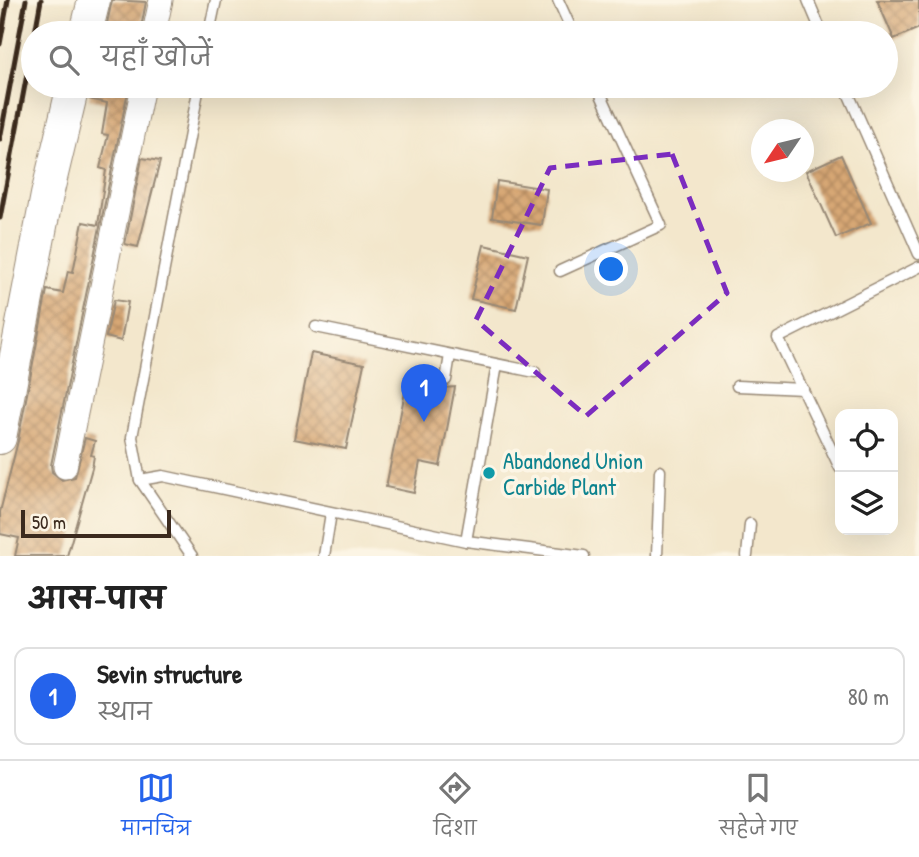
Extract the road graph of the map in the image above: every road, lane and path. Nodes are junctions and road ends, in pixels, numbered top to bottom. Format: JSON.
{"nodes":[{"id":1,"x":94,"y":0,"type":"edge"},
{"id":2,"x":161,"y":0,"type":"edge"},
{"id":3,"x":216,"y":0,"type":"edge"},
{"id":4,"x":558,"y":0,"type":"edge"},
{"id":5,"x":808,"y":0,"type":"edge"},
{"id":6,"x":89,"y":21,"type":"edge"},
{"id":7,"x":157,"y":21,"type":"edge"},
{"id":8,"x":212,"y":21,"type":"edge"},
{"id":9,"x":568,"y":21,"type":"edge"},
{"id":10,"x":817,"y":21,"type":"edge"},
{"id":11,"x":70,"y":98,"type":"edge"},
{"id":12,"x":141,"y":98,"type":"edge"},
{"id":13,"x":198,"y":98,"type":"edge"},
{"id":14,"x":603,"y":98,"type":"edge"},
{"id":15,"x":850,"y":98,"type":"edge"},
{"id":16,"x":919,"y":254,"type":"edge"},
{"id":17,"x":919,"y":267,"type":"edge"},
{"id":18,"x":560,"y":271,"type":"dead end"},
{"id":19,"x":316,"y":327,"type":"dead end"},
{"id":20,"x":450,"y":355,"type":"junction"},
{"id":21,"x":497,"y":365,"type":"junction"},
{"id":22,"x":535,"y":372,"type":"dead end"},
{"id":23,"x":446,"y":380,"type":"dead end"},
{"id":24,"x":737,"y":386,"type":"dead end"},
{"id":25,"x":803,"y":389,"type":"junction"},
{"id":26,"x":0,"y":438,"type":"edge"},
{"id":27,"x":835,"y":457,"type":"edge"},
{"id":28,"x":65,"y":467,"type":"dead end"},
{"id":29,"x":660,"y":471,"type":"dead end"},
{"id":30,"x":140,"y":480,"type":"junction"},
{"id":31,"x":331,"y":513,"type":"junction"},
{"id":32,"x":750,"y":524,"type":"dead end"},
{"id":33,"x":466,"y":541,"type":"junction"},
{"id":34,"x":192,"y":556,"type":"edge"},
{"id":35,"x":324,"y":556,"type":"edge"},
{"id":36,"x":584,"y":556,"type":"edge"},
{"id":37,"x":657,"y":556,"type":"edge"},
{"id":38,"x":747,"y":556,"type":"edge"}],
"edges":[{"from":1,"to":6,"type":"street"},
{"from":2,"to":7,"type":"street"},
{"from":3,"to":8,"type":"lane"},
{"from":4,"to":9,"type":"lane"},
{"from":5,"to":10,"type":"lane"},
{"from":11,"to":26,"type":"street"},
{"from":12,"to":28,"type":"street"},
{"from":13,"to":30,"type":"lane"},
{"from":14,"to":18,"type":"lane"},
{"from":15,"to":16,"type":"lane"},
{"from":17,"to":25,"type":"lane"},
{"from":19,"to":20,"type":"lane"},
{"from":20,"to":21,"type":"lane"},
{"from":20,"to":23,"type":"lane"},
{"from":21,"to":22,"type":"lane"},
{"from":21,"to":33,"type":"lane"},
{"from":24,"to":25,"type":"lane"},
{"from":25,"to":27,"type":"lane"},
{"from":29,"to":37,"type":"lane"},
{"from":30,"to":31,"type":"lane"},
{"from":30,"to":34,"type":"lane"},
{"from":31,"to":33,"type":"lane"},
{"from":31,"to":35,"type":"lane"},
{"from":32,"to":38,"type":"lane"},
{"from":33,"to":36,"type":"lane"}]}
